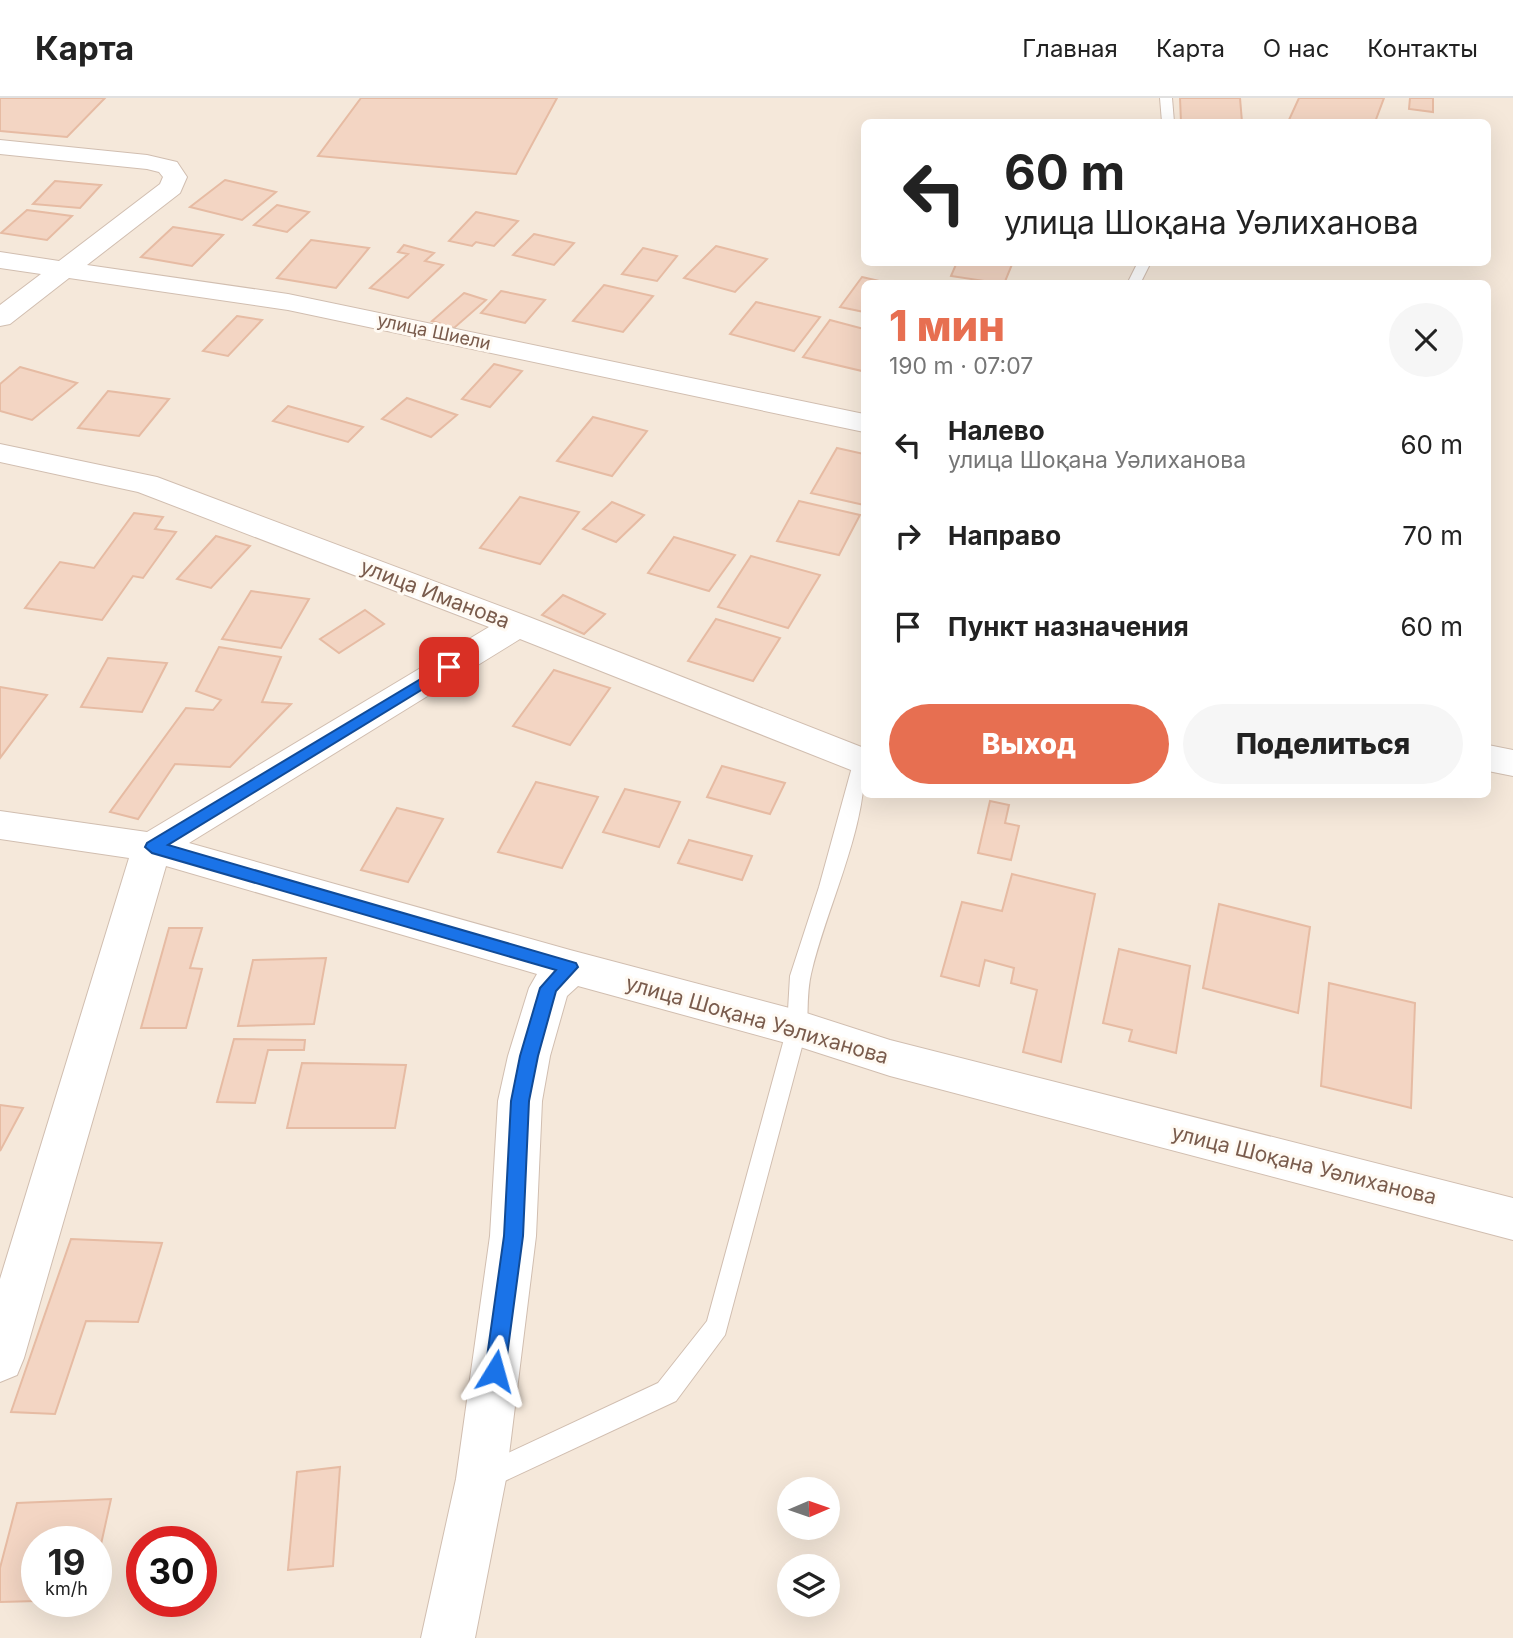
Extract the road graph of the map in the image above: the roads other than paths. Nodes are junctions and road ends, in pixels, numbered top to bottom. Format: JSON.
{"nodes":[{"id":1,"x":1166,"y":98,"type":"edge"},
{"id":2,"x":1168,"y":119,"type":"edge"},
{"id":3,"x":0,"y":147,"type":"edge"},
{"id":4,"x":0,"y":260,"type":"edge"},
{"id":5,"x":63,"y":268,"type":"junction"},
{"id":6,"x":0,"y":318,"type":"edge"},
{"id":7,"x":861,"y":422,"type":"edge"},
{"id":8,"x":0,"y":453,"type":"edge"},
{"id":9,"x":517,"y":625,"type":"junction"},
{"id":10,"x":861,"y":758,"type":"edge"},
{"id":11,"x":1491,"y":759,"type":"edge"},
{"id":12,"x":1513,"y":763,"type":"edge"},
{"id":13,"x":861,"y":767,"type":"edge"},
{"id":14,"x":0,"y":825,"type":"edge"},
{"id":15,"x":152,"y":847,"type":"junction"},
{"id":16,"x":570,"y":967,"type":"junction"},
{"id":17,"x":797,"y":1028,"type":"junction"},
{"id":18,"x":1513,"y":1219,"type":"edge"},
{"id":19,"x":0,"y":1358,"type":"edge"},
{"id":20,"x":481,"y":1479,"type":"junction"},
{"id":21,"x":448,"y":1638,"type":"edge"}],
"edges":[{"from":1,"to":2,"type":"lane"},
{"from":3,"to":5,"type":"street"},
{"from":4,"to":5,"type":"street","name":"улица Шиели"},
{"from":5,"to":6,"type":"street"},
{"from":5,"to":7,"type":"street","name":"улица Шиели"},
{"from":8,"to":9,"type":"street","name":"улица Иманова"},
{"from":9,"to":10,"type":"street","name":"улица Иманова"},
{"from":9,"to":15,"type":"street"},
{"from":11,"to":12,"type":"street"},
{"from":13,"to":17,"type":"lane"},
{"from":14,"to":15,"type":"street","name":"улица Шоқана Уәлиханова"},
{"from":15,"to":16,"type":"street","name":"улица Шоқана Уәлиханова"},
{"from":15,"to":19,"type":"street"},
{"from":16,"to":17,"type":"street","name":"улица Шоқана Уәлиханова"},
{"from":16,"to":20,"type":"street"},
{"from":17,"to":18,"type":"street","name":"улица Шоқана Уәлиханова"},
{"from":17,"to":20,"type":"lane"},
{"from":20,"to":21,"type":"street"}]}
